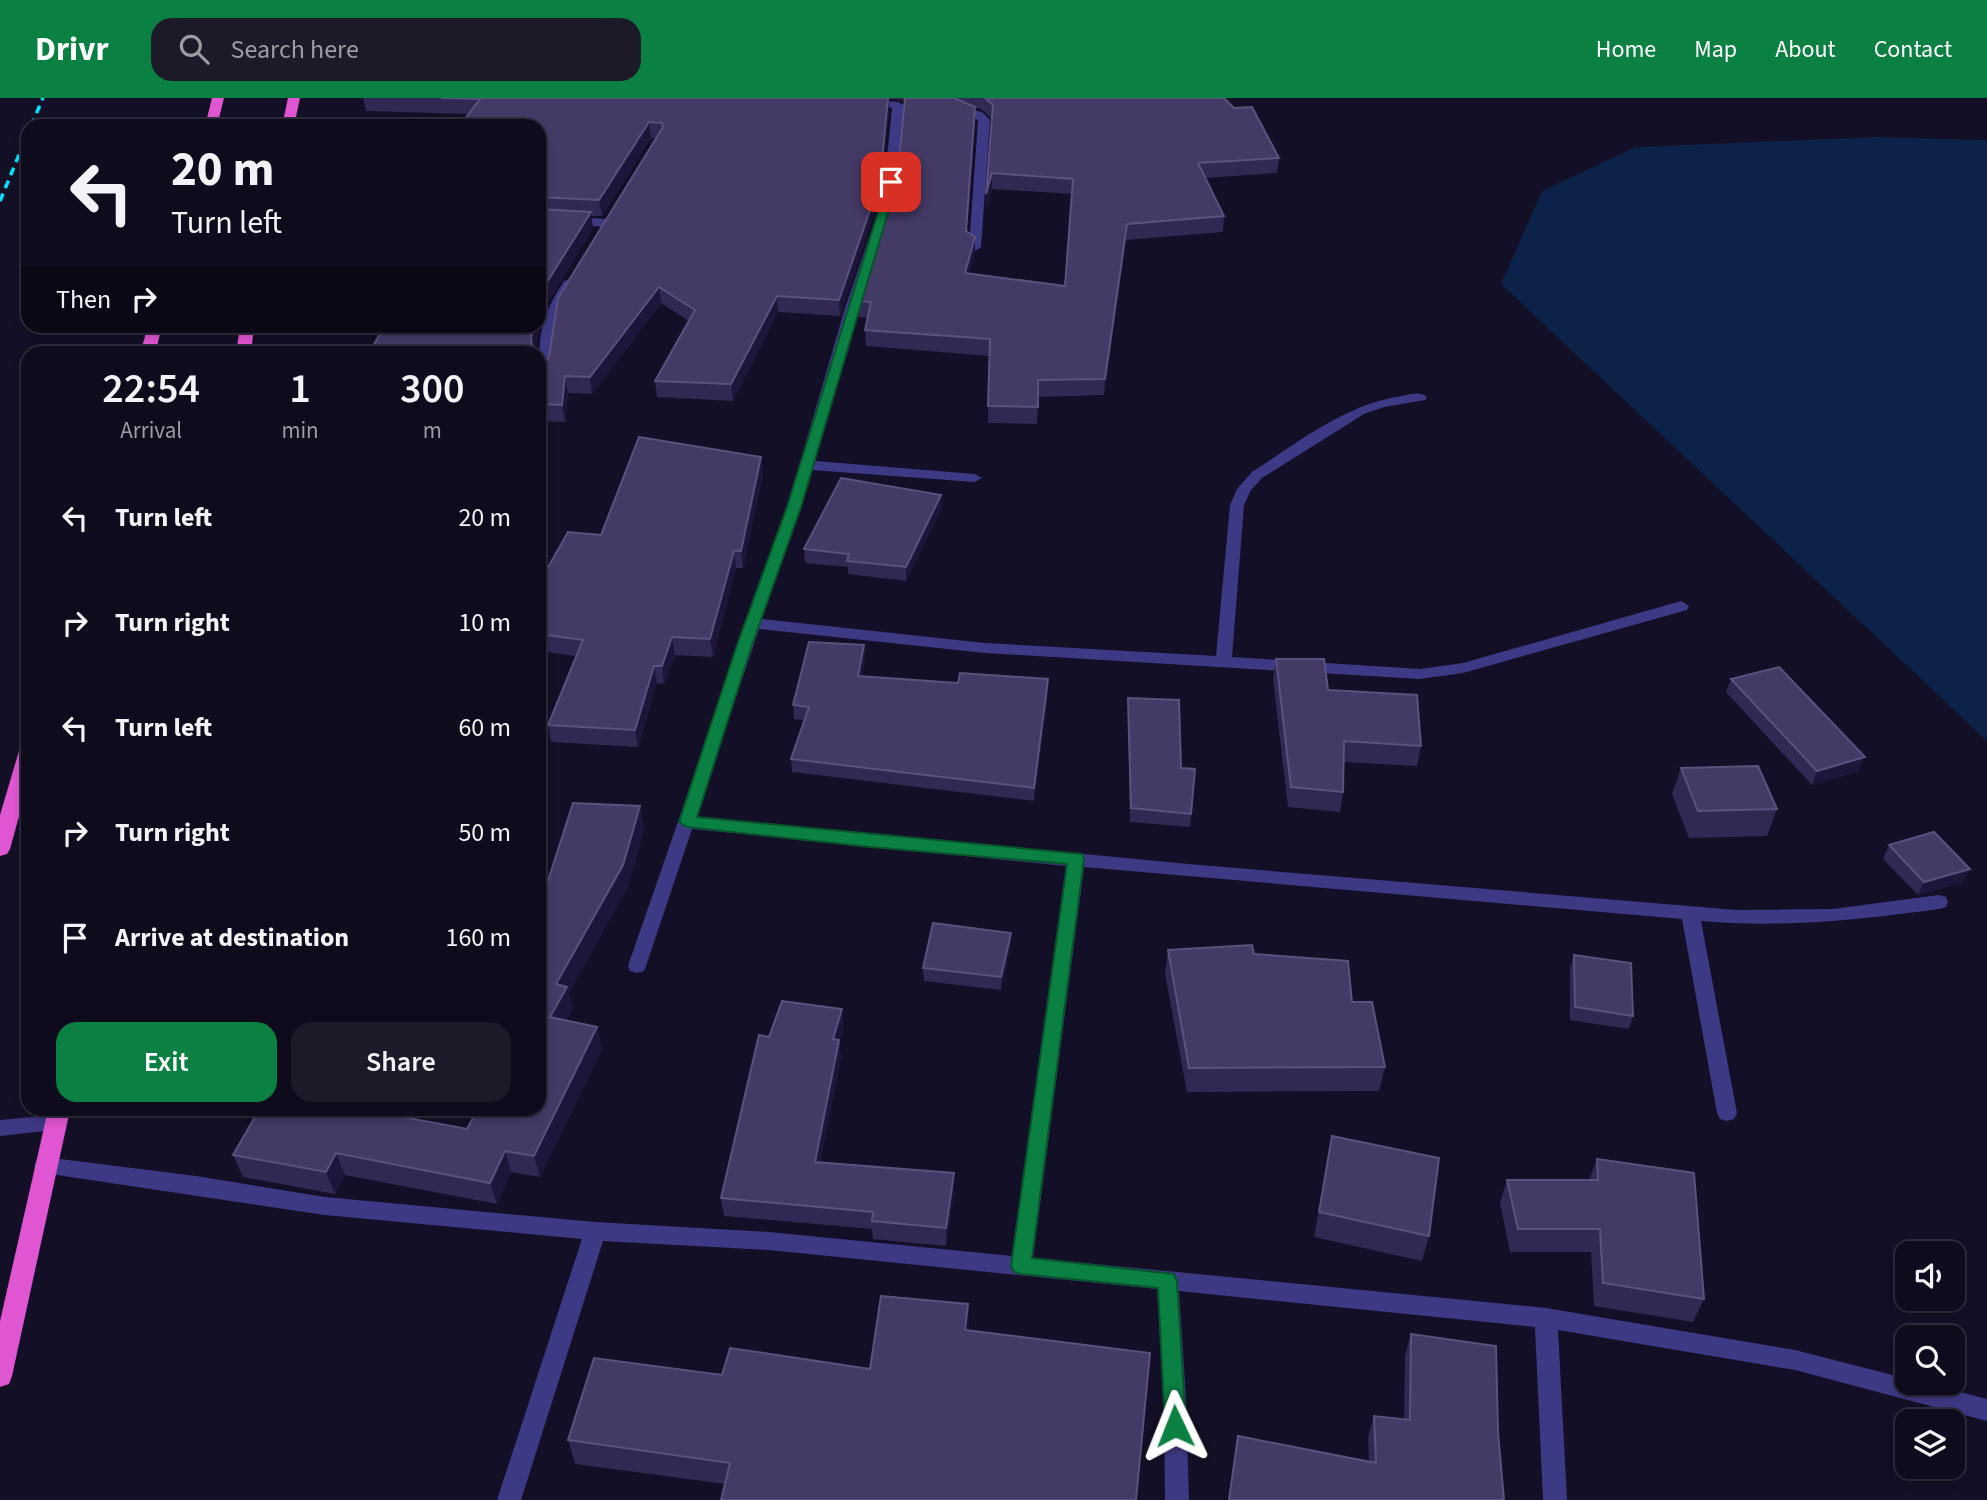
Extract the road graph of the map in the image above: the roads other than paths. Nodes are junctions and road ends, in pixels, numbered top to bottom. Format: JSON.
{"nodes":[{"id":1,"x":218,"y":98,"type":"edge"},
{"id":2,"x":294,"y":98,"type":"edge"},
{"id":3,"x":854,"y":101,"type":"edge"},
{"id":4,"x":937,"y":108,"type":"edge"},
{"id":5,"x":213,"y":119,"type":"edge"},
{"id":6,"x":290,"y":119,"type":"edge"},
{"id":7,"x":546,"y":219,"type":"edge"},
{"id":8,"x":606,"y":223,"type":"edge"},
{"id":9,"x":975,"y":247,"type":"edge"},
{"id":10,"x":579,"y":268,"type":"edge"},
{"id":11,"x":546,"y":329,"type":"edge"},
{"id":12,"x":1420,"y":397,"type":"dead end"},
{"id":13,"x":806,"y":465,"type":"junction"},
{"id":14,"x":975,"y":478,"type":"dead end"},
{"id":15,"x":1681,"y":606,"type":"dead end"},
{"id":16,"x":753,"y":623,"type":"junction"},
{"id":17,"x":1224,"y":660,"type":"junction"},
{"id":18,"x":21,"y":776,"type":"edge"},
{"id":19,"x":687,"y":822,"type":"junction"},
{"id":20,"x":0,"y":849,"type":"edge"},
{"id":21,"x":1076,"y":859,"type":"junction"},
{"id":22,"x":1939,"y":902,"type":"dead end"},
{"id":23,"x":1690,"y":913,"type":"junction"},
{"id":24,"x":637,"y":966,"type":"dead end"},
{"id":25,"x":1727,"y":1112,"type":"dead end"},
{"id":26,"x":57,"y":1116,"type":"edge"},
{"id":27,"x":0,"y":1128,"type":"edge"},
{"id":28,"x":44,"y":1166,"type":"junction"},
{"id":29,"x":595,"y":1231,"type":"junction"},
{"id":30,"x":1021,"y":1266,"type":"junction"},
{"id":31,"x":1167,"y":1281,"type":"junction"},
{"id":32,"x":1546,"y":1318,"type":"junction"},
{"id":33,"x":0,"y":1376,"type":"edge"},
{"id":34,"x":1987,"y":1410,"type":"edge"},
{"id":35,"x":509,"y":1500,"type":"edge"},
{"id":36,"x":1177,"y":1500,"type":"edge"},
{"id":37,"x":1555,"y":1500,"type":"edge"}],
"edges":[{"from":1,"to":5,"type":"highway"},
{"from":2,"to":6,"type":"highway"},
{"from":3,"to":13,"type":"street"},
{"from":4,"to":9,"type":"street"},
{"from":7,"to":8,"type":"street"},
{"from":10,"to":11,"type":"street"},
{"from":12,"to":17,"type":"street"},
{"from":13,"to":14,"type":"street"},
{"from":13,"to":16,"type":"street"},
{"from":15,"to":17,"type":"street"},
{"from":16,"to":17,"type":"street"},
{"from":16,"to":19,"type":"street"},
{"from":18,"to":20,"type":"highway"},
{"from":19,"to":21,"type":"street"},
{"from":19,"to":24,"type":"street"},
{"from":21,"to":23,"type":"street"},
{"from":21,"to":30,"type":"street"},
{"from":22,"to":23,"type":"street"},
{"from":23,"to":25,"type":"street"},
{"from":26,"to":27,"type":"street"},
{"from":26,"to":28,"type":"highway"},
{"from":28,"to":29,"type":"street"},
{"from":28,"to":33,"type":"highway"},
{"from":29,"to":30,"type":"street"},
{"from":29,"to":35,"type":"street"},
{"from":30,"to":31,"type":"street"},
{"from":31,"to":32,"type":"street"},
{"from":31,"to":36,"type":"street"},
{"from":32,"to":34,"type":"street"},
{"from":32,"to":37,"type":"street"}]}
